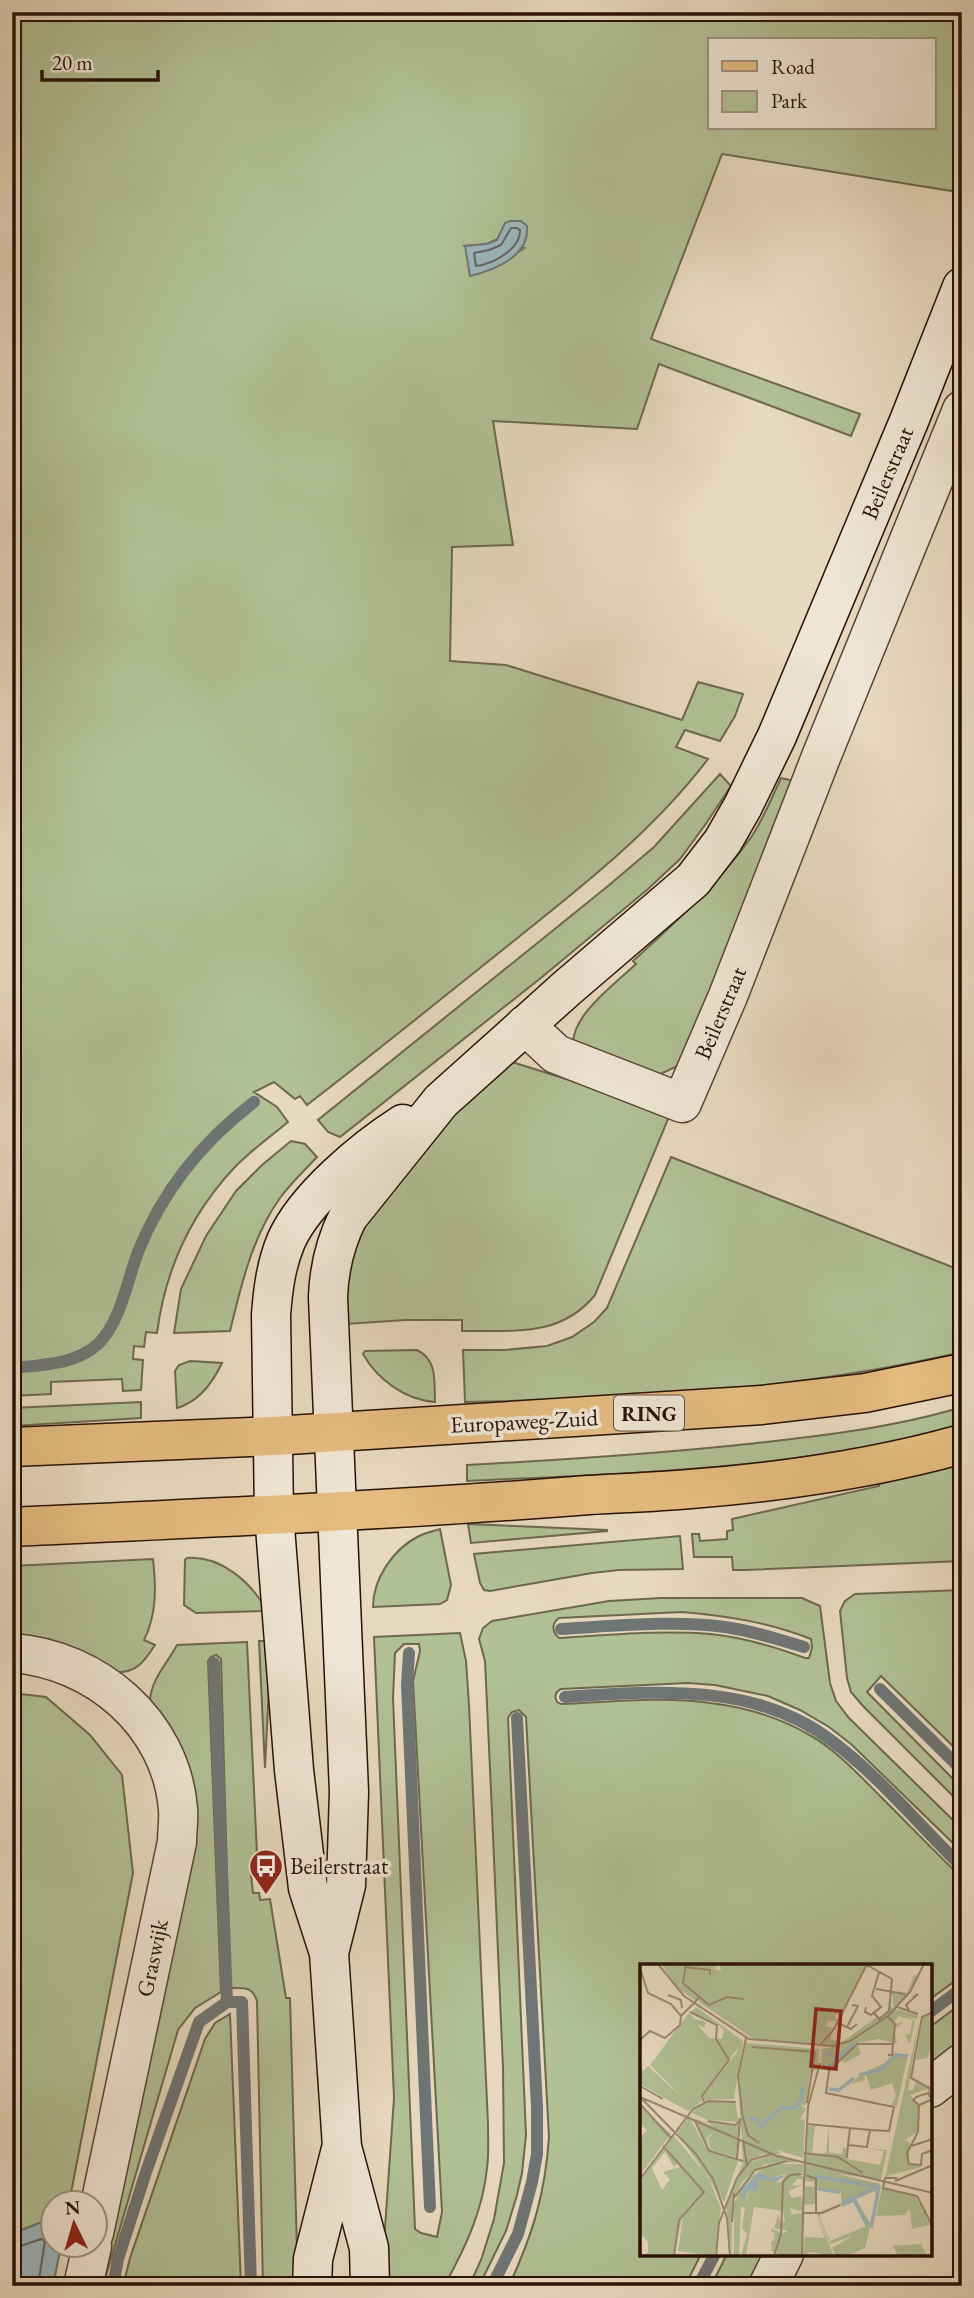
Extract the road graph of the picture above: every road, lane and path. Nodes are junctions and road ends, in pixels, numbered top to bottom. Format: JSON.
{"nodes":[{"id":1,"x":962,"y":287,"type":"edge"},
{"id":2,"x":962,"y":410,"type":"edge"},
{"id":3,"x":948,"y":486,"type":"edge"},
{"id":4,"x":777,"y":736,"type":"junction"},
{"id":5,"x":821,"y":757,"type":"junction"},
{"id":6,"x":525,"y":1025,"type":"junction"},
{"id":7,"x":441,"y":1101,"type":"junction"},
{"id":8,"x":962,"y":1373,"type":"edge"},
{"id":9,"x":335,"y":1432,"type":"junction"},
{"id":10,"x":273,"y":1436,"type":"junction"},
{"id":11,"x":962,"y":1444,"type":"edge"},
{"id":12,"x":12,"y":1447,"type":"edge"},
{"id":13,"x":336,"y":1511,"type":"junction"},
{"id":14,"x":274,"y":1514,"type":"junction"},
{"id":15,"x":12,"y":1527,"type":"edge"},
{"id":16,"x":12,"y":1653,"type":"edge"},
{"id":17,"x":329,"y":1953,"type":"junction"},
{"id":18,"x":962,"y":2063,"type":"edge"},
{"id":19,"x":932,"y":2086,"type":"edge"},
{"id":20,"x":342,"y":2147,"type":"junction"},
{"id":21,"x":103,"y":2190,"type":"edge"},
{"id":22,"x":783,"y":2256,"type":"edge"},
{"id":23,"x":89,"y":2260,"type":"edge"},
{"id":24,"x":83,"y":2286,"type":"edge"},
{"id":25,"x":312,"y":2286,"type":"edge"},
{"id":26,"x":370,"y":2286,"type":"edge"},
{"id":27,"x":768,"y":2286,"type":"edge"}],
"edges":[{"from":1,"to":4,"type":"street","name":"Beilerstraat"},
{"from":2,"to":3,"type":"street","name":"Beilerstraat"},
{"from":3,"to":5,"type":"street","name":"Beilerstraat"},
{"from":4,"to":5,"type":"street"},
{"from":4,"to":6,"type":"street","name":"Beilerstraat"},
{"from":5,"to":6,"type":"street","name":"Beilerstraat"},
{"from":6,"to":7,"type":"street","name":"Beilerstraat"},
{"from":7,"to":9,"type":"street","name":"Beilerstraat"},
{"from":7,"to":10,"type":"street","name":"Beilerstraat"},
{"from":8,"to":9,"type":"main road","name":"Europaweg-Zuid","number":"RING"},
{"from":9,"to":10,"type":"main road","name":"Europaweg-Zuid","number":"RING"},
{"from":9,"to":13,"type":"street"},
{"from":10,"to":12,"type":"main road","name":"Europaweg-Zuid","number":"RING"},
{"from":10,"to":14,"type":"street"},
{"from":11,"to":13,"type":"main road"},
{"from":13,"to":14,"type":"main road"},
{"from":13,"to":17,"type":"street"},
{"from":14,"to":15,"type":"main road"},
{"from":14,"to":17,"type":"street"},
{"from":16,"to":21,"type":"street","name":"Graswijk"},
{"from":17,"to":20,"type":"street"},
{"from":18,"to":19,"type":"street"},
{"from":20,"to":25,"type":"street"},
{"from":20,"to":26,"type":"street"},
{"from":22,"to":27,"type":"street"},
{"from":23,"to":24,"type":"street"}]}
